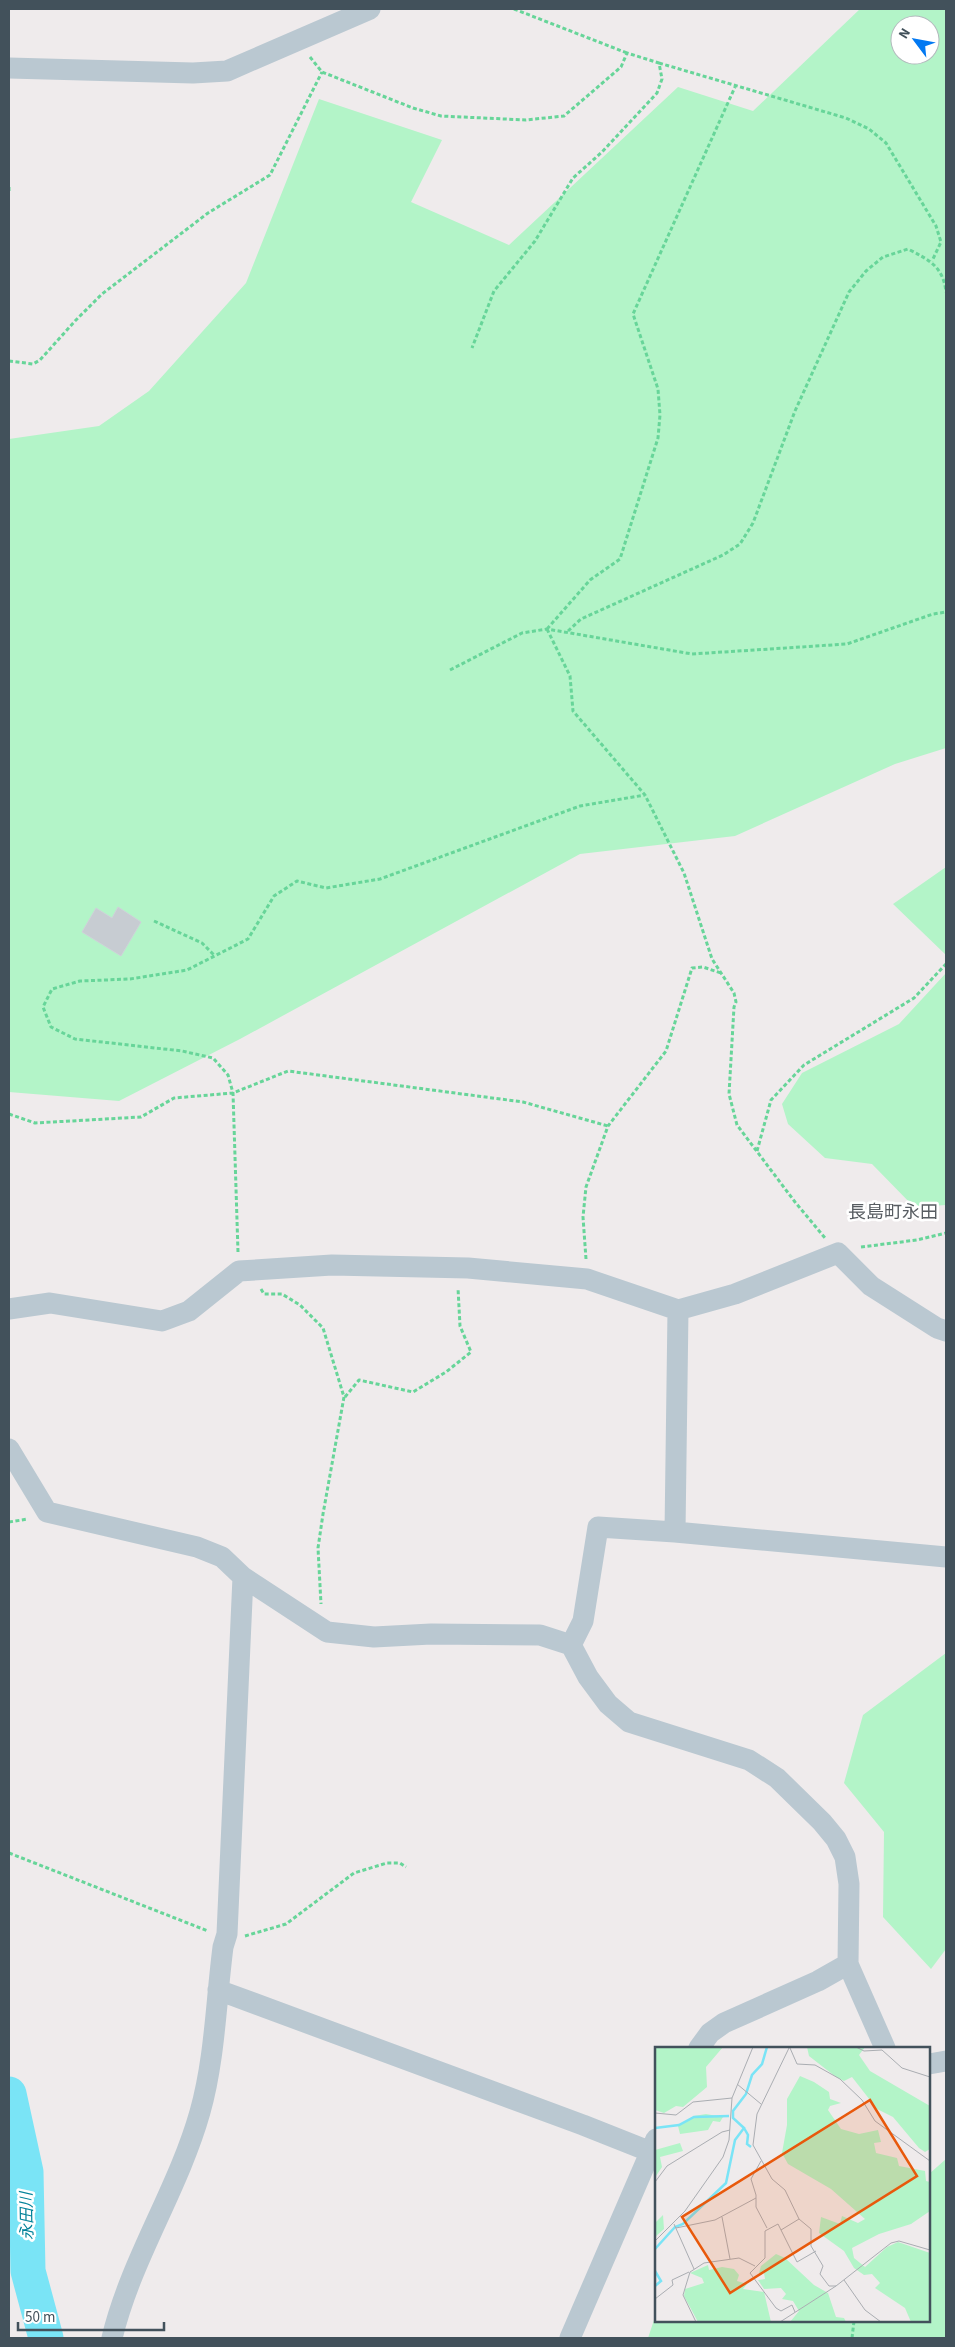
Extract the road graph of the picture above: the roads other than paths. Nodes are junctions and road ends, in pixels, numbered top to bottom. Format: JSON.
{"nodes":[{"id":1,"x":370,"y":9,"type":"edge"},
{"id":2,"x":9,"y":68,"type":"edge"},
{"id":3,"x":9,"y":1309,"type":"edge"},
{"id":4,"x":678,"y":1310,"type":"junction"},
{"id":5,"x":946,"y":1331,"type":"edge"},
{"id":6,"x":9,"y":1449,"type":"edge"},
{"id":7,"x":675,"y":1532,"type":"junction"},
{"id":8,"x":946,"y":1557,"type":"edge"},
{"id":9,"x":243,"y":1577,"type":"junction"},
{"id":10,"x":571,"y":1645,"type":"junction"},
{"id":11,"x":848,"y":1964,"type":"junction"},
{"id":12,"x":218,"y":1990,"type":"junction"},
{"id":13,"x":700,"y":2047,"type":"edge"},
{"id":14,"x":885,"y":2047,"type":"edge"},
{"id":15,"x":946,"y":2061,"type":"edge"},
{"id":16,"x":930,"y":2064,"type":"edge"},
{"id":17,"x":653,"y":2145,"type":"edge"},
{"id":18,"x":112,"y":2338,"type":"edge"},
{"id":19,"x":570,"y":2338,"type":"edge"}],
"edges":[{"from":1,"to":2,"type":"street"},
{"from":3,"to":4,"type":"street"},
{"from":4,"to":5,"type":"street"},
{"from":4,"to":7,"type":"street"},
{"from":6,"to":9,"type":"street"},
{"from":7,"to":8,"type":"street"},
{"from":7,"to":10,"type":"street"},
{"from":9,"to":10,"type":"street"},
{"from":9,"to":12,"type":"street"},
{"from":10,"to":11,"type":"street"},
{"from":11,"to":13,"type":"street"},
{"from":11,"to":14,"type":"street"},
{"from":12,"to":17,"type":"street"},
{"from":12,"to":18,"type":"street"},
{"from":15,"to":16,"type":"street"},
{"from":17,"to":19,"type":"street"}]}
